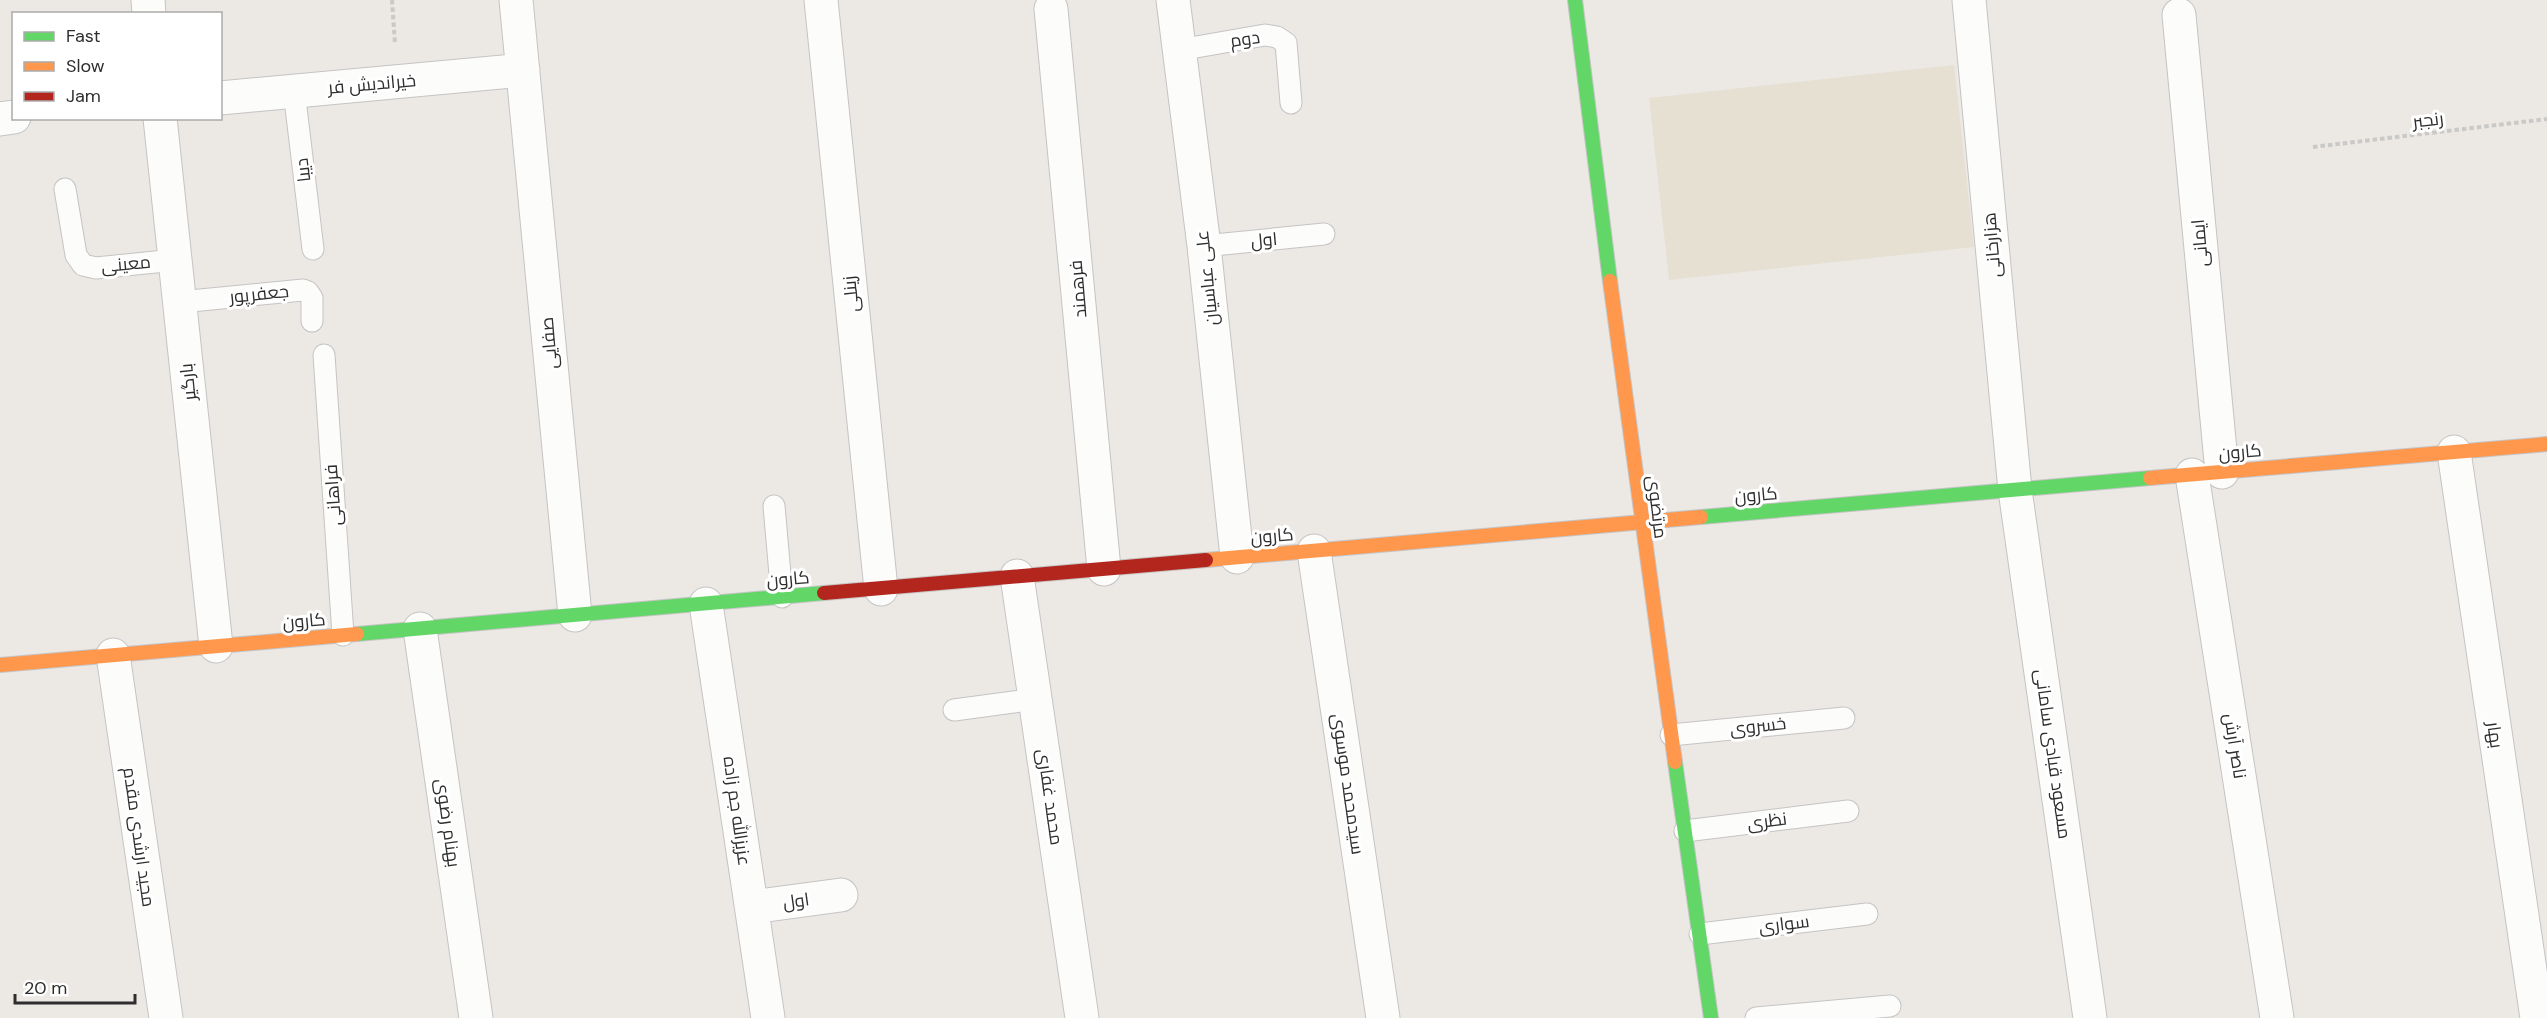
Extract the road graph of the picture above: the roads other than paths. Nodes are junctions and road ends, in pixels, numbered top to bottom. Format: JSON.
{"nodes":[{"id":1,"x":516,"y":0,"type":"edge"},
{"id":2,"x":821,"y":0,"type":"edge"},
{"id":3,"x":1173,"y":0,"type":"edge"},
{"id":4,"x":1575,"y":0,"type":"edge"},
{"id":5,"x":1969,"y":0,"type":"edge"},
{"id":6,"x":1051,"y":9,"type":"dead end"},
{"id":7,"x":2179,"y":15,"type":"dead end"},
{"id":8,"x":1179,"y":50,"type":"junction"},
{"id":9,"x":523,"y":70,"type":"junction"},
{"id":10,"x":294,"y":91,"type":"junction"},
{"id":11,"x":222,"y":98,"type":"edge"},
{"id":12,"x":1291,"y":103,"type":"dead end"},
{"id":13,"x":160,"y":120,"type":"edge"},
{"id":14,"x":65,"y":189,"type":"dead end"},
{"id":15,"x":1323,"y":234,"type":"dead end"},
{"id":16,"x":1204,"y":246,"type":"junction"},
{"id":17,"x":313,"y":249,"type":"dead end"},
{"id":18,"x":175,"y":260,"type":"junction"},
{"id":19,"x":180,"y":302,"type":"junction"},
{"id":20,"x":312,"y":321,"type":"dead end"},
{"id":21,"x":324,"y":355,"type":"dead end"},
{"id":22,"x":2547,"y":444,"type":"edge"},
{"id":23,"x":2454,"y":452,"type":"junction"},
{"id":24,"x":2207,"y":473,"type":"junction"},
{"id":25,"x":2015,"y":490,"type":"junction"},
{"id":26,"x":774,"y":506,"type":"dead end"},
{"id":27,"x":1641,"y":523,"type":"junction"},
{"id":28,"x":1314,"y":551,"type":"junction"},
{"id":29,"x":1237,"y":557,"type":"junction"},
{"id":30,"x":1104,"y":569,"type":"junction"},
{"id":31,"x":1017,"y":576,"type":"junction"},
{"id":32,"x":881,"y":589,"type":"junction"},
{"id":33,"x":782,"y":597,"type":"junction"},
{"id":34,"x":706,"y":604,"type":"junction"},
{"id":35,"x":575,"y":615,"type":"junction"},
{"id":36,"x":420,"y":629,"type":"junction"},
{"id":37,"x":343,"y":635,"type":"junction"},
{"id":38,"x":216,"y":646,"type":"junction"},
{"id":39,"x":113,"y":655,"type":"junction"},
{"id":40,"x":0,"y":665,"type":"edge"},
{"id":41,"x":1035,"y":699,"type":"junction"},
{"id":42,"x":954,"y":710,"type":"dead end"},
{"id":43,"x":1844,"y":718,"type":"dead end"},
{"id":44,"x":1671,"y":735,"type":"junction"},
{"id":45,"x":1848,"y":812,"type":"dead end"},
{"id":46,"x":1685,"y":831,"type":"junction"},
{"id":47,"x":841,"y":895,"type":"dead end"},
{"id":48,"x":752,"y":907,"type":"junction"},
{"id":49,"x":1867,"y":914,"type":"dead end"},
{"id":50,"x":1700,"y":934,"type":"junction"},
{"id":51,"x":2539,"y":1004,"type":"edge"},
{"id":52,"x":1890,"y":1006,"type":"dead end"},
{"id":53,"x":165,"y":1018,"type":"edge"},
{"id":54,"x":476,"y":1018,"type":"edge"},
{"id":55,"x":768,"y":1018,"type":"edge"},
{"id":56,"x":1082,"y":1018,"type":"edge"},
{"id":57,"x":1383,"y":1018,"type":"edge"},
{"id":58,"x":1711,"y":1018,"type":"edge"},
{"id":59,"x":1756,"y":1018,"type":"edge"},
{"id":60,"x":2090,"y":1018,"type":"edge"},
{"id":61,"x":2277,"y":1018,"type":"edge"}],
"edges":[{"from":1,"to":9,"type":"street","name":"صفایی"},
{"from":2,"to":32,"type":"street","name":"زینلی"},
{"from":3,"to":8,"type":"street","name":"علی عباسیان"},
{"from":4,"to":27,"type":"main road","name":"مرتضوی"},
{"from":5,"to":25,"type":"street","name":"هزارخانی"},
{"from":6,"to":30,"type":"street","name":"فرهمند"},
{"from":7,"to":24,"type":"street","name":"ایمانی"},
{"from":8,"to":12,"type":"lane","name":"دوم"},
{"from":8,"to":16,"type":"street","name":"علی عباسیان"},
{"from":9,"to":10,"type":"street","name":"خیراندیش فر"},
{"from":9,"to":35,"type":"street","name":"صفایی"},
{"from":10,"to":11,"type":"street","name":"خیراندیش فر"},
{"from":10,"to":17,"type":"lane","name":"دیبا"},
{"from":13,"to":18,"type":"street","name":"بارگیر"},
{"from":14,"to":18,"type":"lane","name":"معینی"},
{"from":15,"to":16,"type":"lane","name":"اول"},
{"from":16,"to":29,"type":"street","name":"علی عباسیان"},
{"from":18,"to":19,"type":"street","name":"بارگیر"},
{"from":19,"to":20,"type":"lane","name":"جعفرپور"},
{"from":19,"to":38,"type":"street","name":"بارگیر"},
{"from":21,"to":37,"type":"lane","name":"فراهانی"},
{"from":22,"to":23,"type":"main road","name":"کارون"},
{"from":23,"to":24,"type":"main road","name":"کارون"},
{"from":23,"to":51,"type":"street","name":"بهار"},
{"from":24,"to":25,"type":"main road","name":"کارون"},
{"from":24,"to":61,"type":"street","name":"ناصر آرش"},
{"from":25,"to":27,"type":"main road","name":"کارون"},
{"from":25,"to":60,"type":"street","name":"مسعود قبادی سامانی"},
{"from":26,"to":33,"type":"lane"},
{"from":27,"to":28,"type":"main road","name":"کارون"},
{"from":27,"to":44,"type":"main road","name":"مرتضوی"},
{"from":28,"to":29,"type":"main road","name":"کارون"},
{"from":28,"to":57,"type":"street","name":"سیدمحمد موسوی"},
{"from":29,"to":30,"type":"main road","name":"کارون"},
{"from":30,"to":31,"type":"main road","name":"کارون"},
{"from":31,"to":32,"type":"main road","name":"کارون"},
{"from":31,"to":41,"type":"street","name":"محمد غفاری"},
{"from":32,"to":33,"type":"main road","name":"کارون"},
{"from":33,"to":34,"type":"main road","name":"کارون"},
{"from":34,"to":35,"type":"main road","name":"کارون"},
{"from":34,"to":48,"type":"street","name":"عزیزالله جم زاده"},
{"from":35,"to":36,"type":"main road","name":"کارون"},
{"from":36,"to":37,"type":"main road","name":"کارون"},
{"from":36,"to":54,"type":"street","name":"بهنام رضوی"},
{"from":37,"to":38,"type":"main road","name":"کارون"},
{"from":38,"to":39,"type":"main road","name":"کارون"},
{"from":39,"to":40,"type":"main road","name":"کارون"},
{"from":39,"to":53,"type":"street","name":"مجید ارشدی مقدم"},
{"from":41,"to":42,"type":"lane"},
{"from":41,"to":56,"type":"street","name":"محمد غفاری"},
{"from":43,"to":44,"type":"lane","name":"خسروی"},
{"from":44,"to":46,"type":"main road","name":"مرتضوی"},
{"from":45,"to":46,"type":"lane","name":"نظری"},
{"from":46,"to":50,"type":"main road","name":"مرتضوی"},
{"from":47,"to":48,"type":"street","name":"اول"},
{"from":48,"to":55,"type":"street","name":"عزیزالله جم زاده"},
{"from":49,"to":50,"type":"lane","name":"سواری"},
{"from":50,"to":58,"type":"main road","name":"مرتضوی"},
{"from":52,"to":59,"type":"lane"}]}
